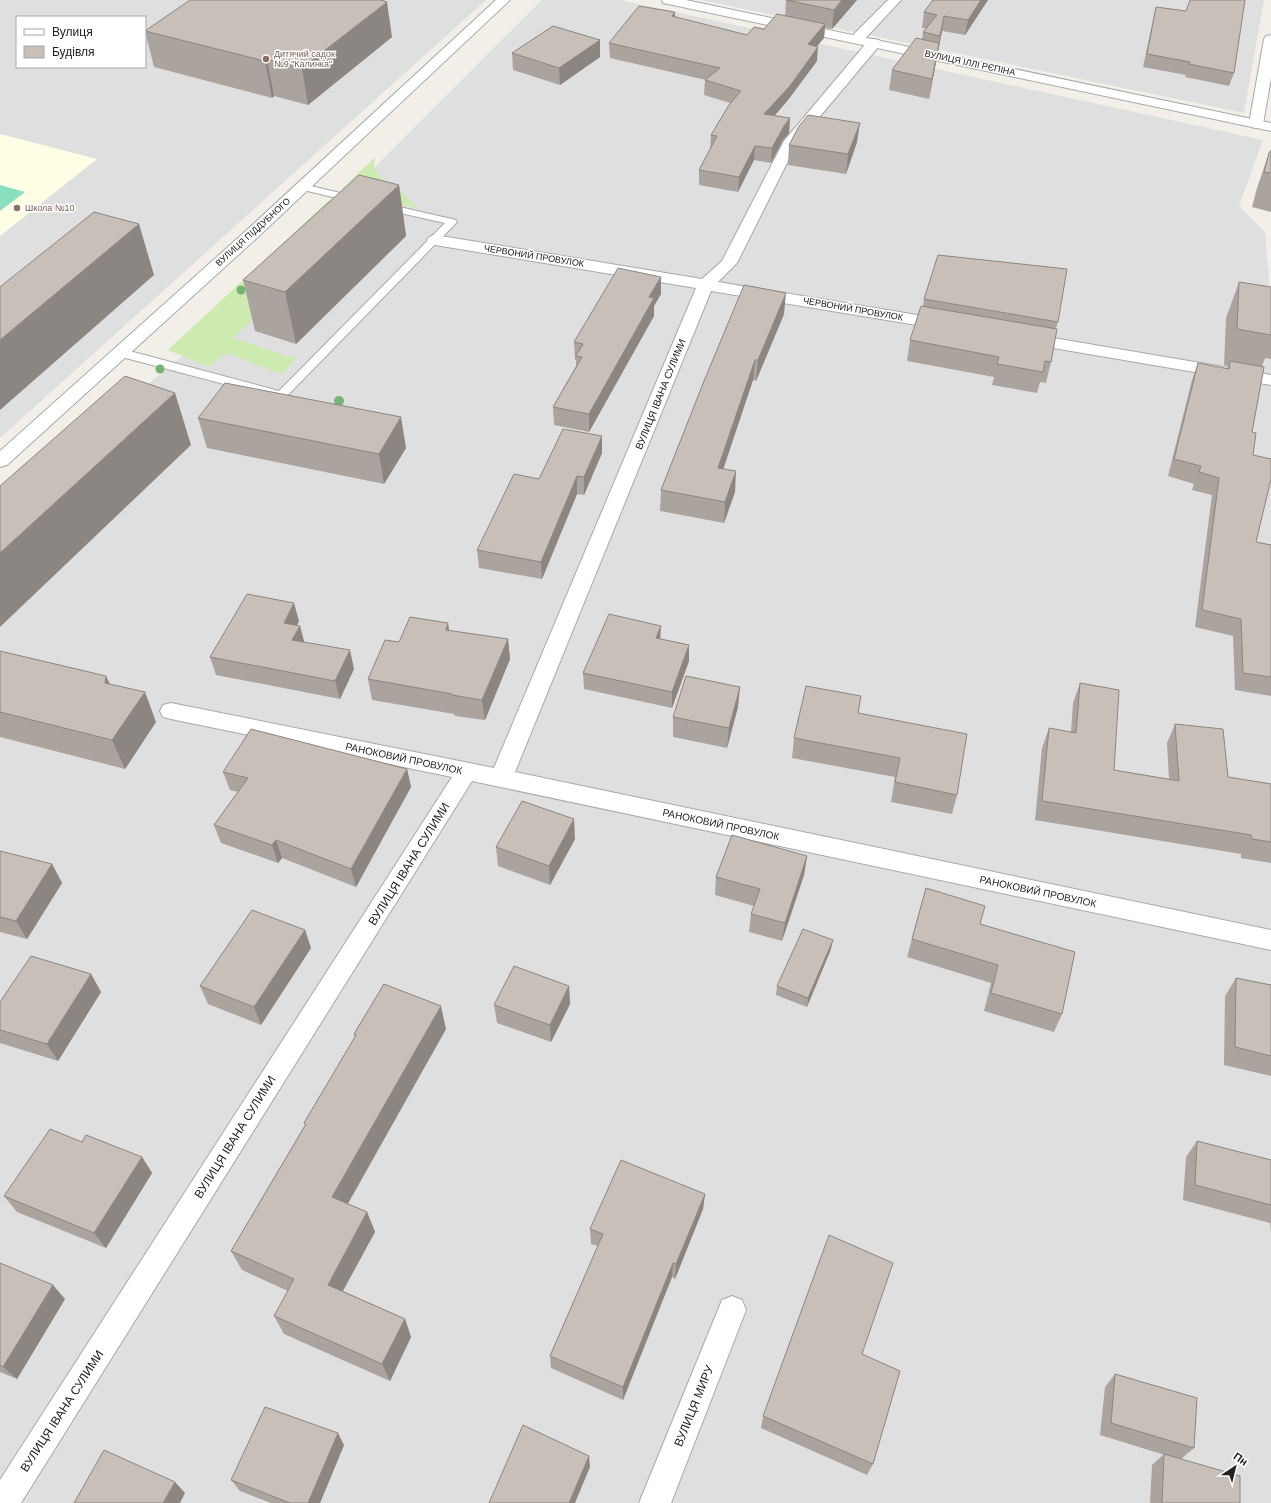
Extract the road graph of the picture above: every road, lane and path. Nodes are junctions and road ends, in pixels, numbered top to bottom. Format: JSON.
{"nodes":[{"id":1,"x":504,"y":0,"type":"edge"},
{"id":2,"x":668,"y":0,"type":"edge"},
{"id":3,"x":894,"y":0,"type":"edge"},
{"id":4,"x":1271,"y":39,"type":"edge"},
{"id":5,"x":866,"y":41,"type":"junction"},
{"id":6,"x":1256,"y":124,"type":"junction"},
{"id":7,"x":1271,"y":127,"type":"edge"},
{"id":8,"x":304,"y":187,"type":"junction"},
{"id":9,"x":435,"y":240,"type":"junction"},
{"id":10,"x":706,"y":284,"type":"junction"},
{"id":11,"x":965,"y":328,"type":"edge"},
{"id":12,"x":1012,"y":336,"type":"edge"},
{"id":13,"x":122,"y":353,"type":"junction"},
{"id":14,"x":1271,"y":380,"type":"edge"},
{"id":15,"x":0,"y":462,"type":"edge"},
{"id":16,"x":171,"y":711,"type":"dead end"},
{"id":17,"x":467,"y":771,"type":"junction"},
{"id":18,"x":501,"y":778,"type":"junction"},
{"id":19,"x":1271,"y":940,"type":"edge"},
{"id":20,"x":732,"y":1310,"type":"dead end"},
{"id":21,"x":3,"y":1503,"type":"edge"},
{"id":22,"x":655,"y":1503,"type":"edge"}],
"edges":[{"from":1,"to":8,"type":"street","name":"ВУЛИЦЯ ПІДДУБНОГО"},
{"from":2,"to":5,"type":"street","name":"ВУЛИЦЯ ІЛЛІ РЄПІНА"},
{"from":3,"to":5,"type":"street","name":"ВУЛИЦЯ ІВАНА СУЛИМИ"},
{"from":4,"to":6,"type":"street"},
{"from":5,"to":6,"type":"street","name":"ВУЛИЦЯ ІЛЛІ РЄПІНА"},
{"from":5,"to":10,"type":"street","name":"ВУЛИЦЯ ІВАНА СУЛИМИ"},
{"from":6,"to":7,"type":"street","name":"ВУЛИЦЯ ІЛЛІ РЄПІНА"},
{"from":8,"to":9,"type":"lane"},
{"from":8,"to":13,"type":"street","name":"ВУЛИЦЯ ПІДДУБНОГО"},
{"from":9,"to":10,"type":"street","name":"ЧЕРВОНИЙ ПРОВУЛОК"},
{"from":9,"to":13,"type":"lane"},
{"from":10,"to":11,"type":"street","name":"ЧЕРВОНИЙ ПРОВУЛОК"},
{"from":10,"to":18,"type":"street","name":"ВУЛИЦЯ ІВАНА СУЛИМИ"},
{"from":12,"to":14,"type":"street"},
{"from":13,"to":15,"type":"street","name":"ВУЛИЦЯ ПІДДУБНОГО"},
{"from":16,"to":17,"type":"street","name":"РАНОКОВИЙ ПРОВУЛОК"},
{"from":17,"to":18,"type":"street","name":"РАНОКОВИЙ ПРОВУЛОК"},
{"from":17,"to":21,"type":"street","name":"ВУЛИЦЯ ІВАНА СУЛИМИ"},
{"from":18,"to":19,"type":"street","name":"РАНОКОВИЙ ПРОВУЛОК"},
{"from":20,"to":22,"type":"street","name":"ВУЛИЦЯ МИРУ"}]}
